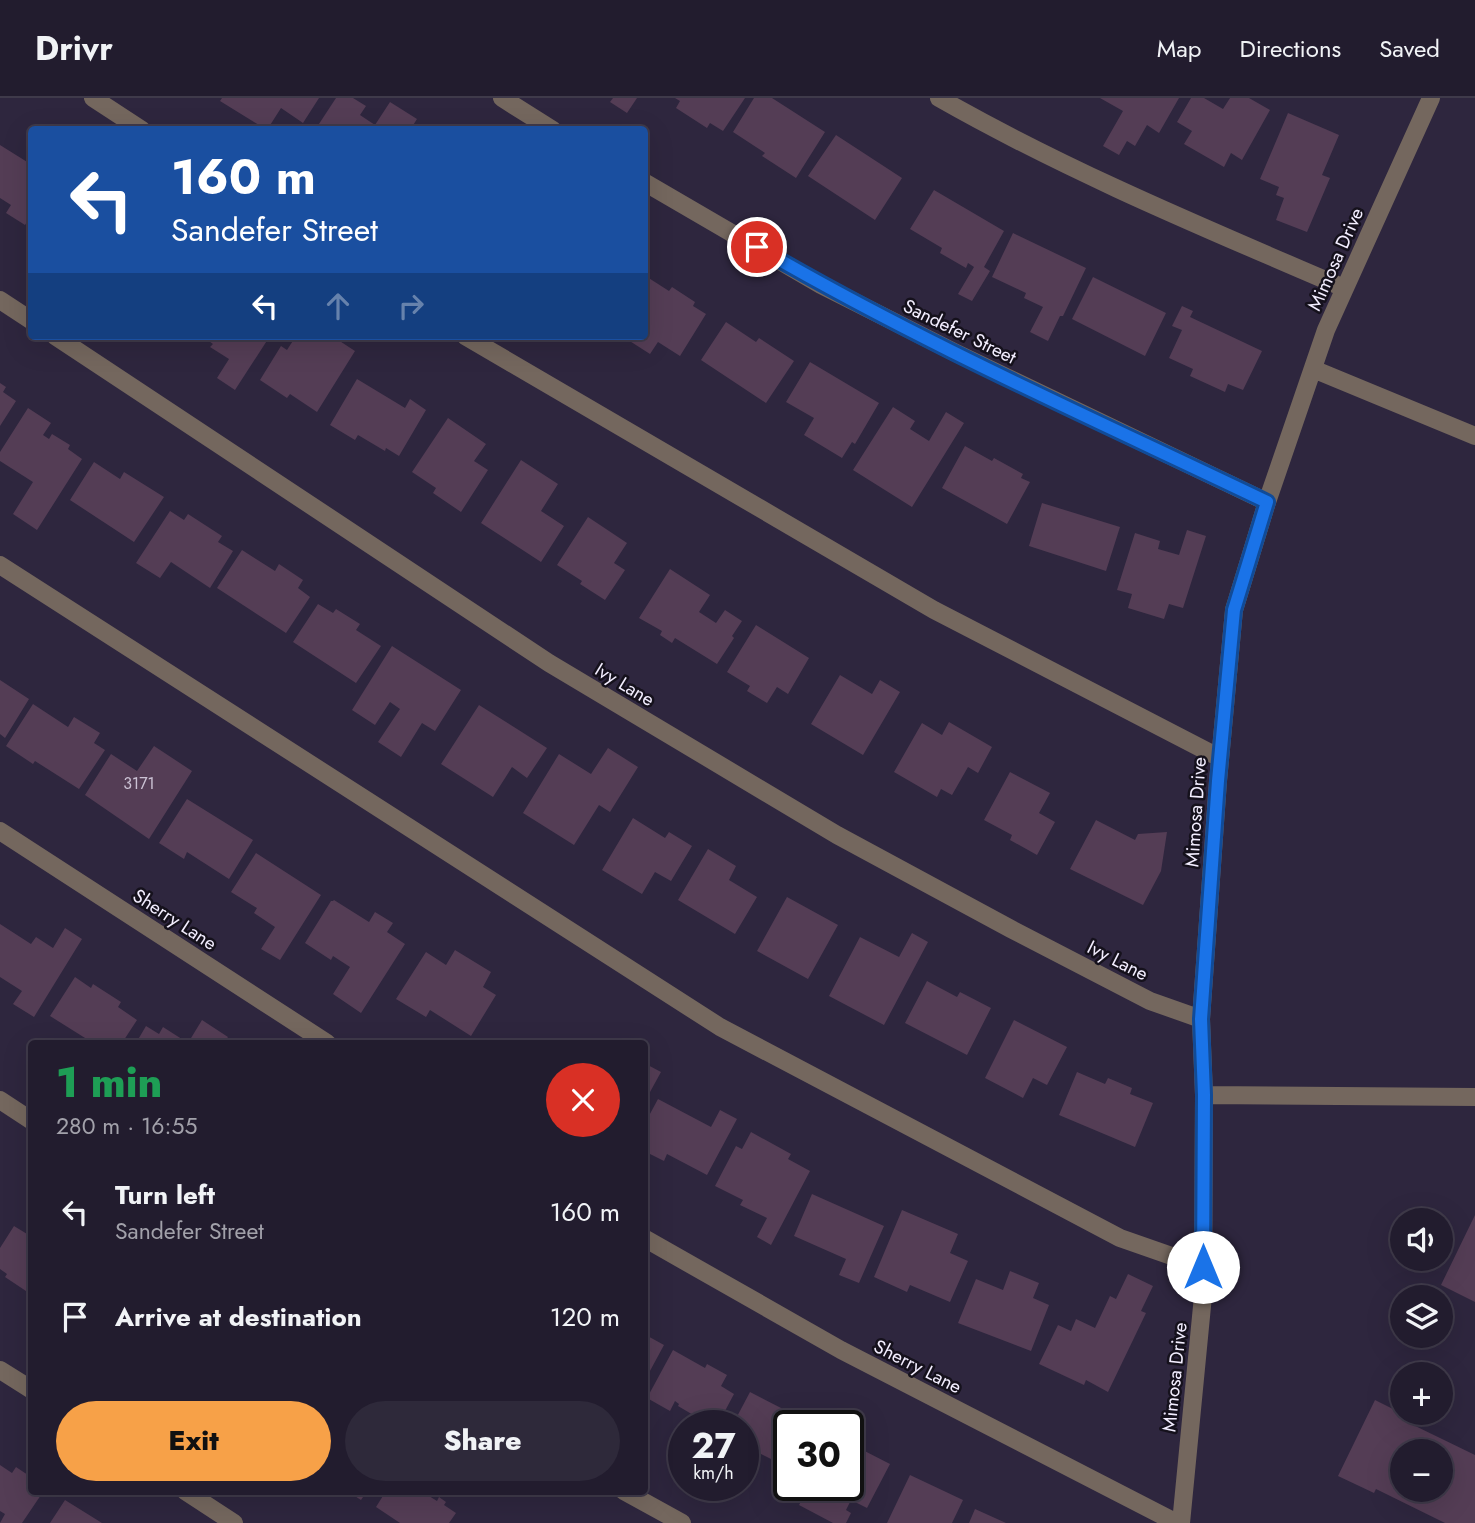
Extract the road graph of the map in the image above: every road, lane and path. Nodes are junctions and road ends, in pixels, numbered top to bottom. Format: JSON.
{"nodes":[{"id":1,"x":93,"y":98,"type":"edge"},
{"id":2,"x":502,"y":98,"type":"edge"},
{"id":3,"x":939,"y":98,"type":"edge"},
{"id":4,"x":1431,"y":98,"type":"edge"},
{"id":5,"x":136,"y":126,"type":"edge"},
{"id":6,"x":547,"y":126,"type":"edge"},
{"id":7,"x":648,"y":184,"type":"edge"},
{"id":8,"x":1344,"y":288,"type":"junction"},
{"id":9,"x":0,"y":300,"type":"edge"},
{"id":10,"x":28,"y":318,"type":"edge"},
{"id":11,"x":61,"y":340,"type":"edge"},
{"id":12,"x":472,"y":340,"type":"edge"},
{"id":13,"x":1313,"y":369,"type":"junction"},
{"id":14,"x":1475,"y":436,"type":"edge"},
{"id":15,"x":1267,"y":502,"type":"junction"},
{"id":16,"x":0,"y":565,"type":"edge"},
{"id":17,"x":1220,"y":758,"type":"junction"},
{"id":18,"x":0,"y":831,"type":"edge"},
{"id":19,"x":1201,"y":1019,"type":"junction"},
{"id":20,"x":322,"y":1040,"type":"edge"},
{"id":21,"x":1204,"y":1095,"type":"junction"},
{"id":22,"x":1475,"y":1097,"type":"edge"},
{"id":23,"x":0,"y":1100,"type":"edge"},
{"id":24,"x":28,"y":1118,"type":"edge"},
{"id":25,"x":648,"y":1240,"type":"edge"},
{"id":26,"x":1203,"y":1267,"type":"junction"},
{"id":27,"x":0,"y":1370,"type":"edge"},
{"id":28,"x":28,"y":1388,"type":"edge"},
{"id":29,"x":191,"y":1495,"type":"edge"},
{"id":30,"x":631,"y":1495,"type":"edge"},
{"id":31,"x":234,"y":1523,"type":"edge"},
{"id":32,"x":682,"y":1523,"type":"edge"},
{"id":33,"x":1179,"y":1523,"type":"edge"}],
"edges":[{"from":1,"to":5,"type":"street"},
{"from":2,"to":6,"type":"street"},
{"from":3,"to":8,"type":"street"},
{"from":4,"to":8,"type":"street","name":"Mimosa Drive"},
{"from":7,"to":15,"type":"street","name":"Sandefer Street"},
{"from":8,"to":13,"type":"street","name":"Mimosa Drive"},
{"from":9,"to":10,"type":"street"},
{"from":11,"to":19,"type":"street","name":"Ivy Lane"},
{"from":12,"to":17,"type":"street"},
{"from":13,"to":14,"type":"street"},
{"from":13,"to":15,"type":"street","name":"Mimosa Drive"},
{"from":15,"to":17,"type":"street","name":"Mimosa Drive"},
{"from":16,"to":26,"type":"street"},
{"from":17,"to":19,"type":"street","name":"Mimosa Drive"},
{"from":18,"to":20,"type":"street","name":"Sherry Lane"},
{"from":19,"to":21,"type":"street","name":"Mimosa Drive"},
{"from":21,"to":22,"type":"street"},
{"from":21,"to":26,"type":"street","name":"Mimosa Drive"},
{"from":23,"to":24,"type":"street"},
{"from":25,"to":33,"type":"street","name":"Sherry Lane"},
{"from":26,"to":33,"type":"street","name":"Mimosa Drive"},
{"from":27,"to":28,"type":"street"},
{"from":29,"to":31,"type":"street"},
{"from":30,"to":32,"type":"street"}]}
